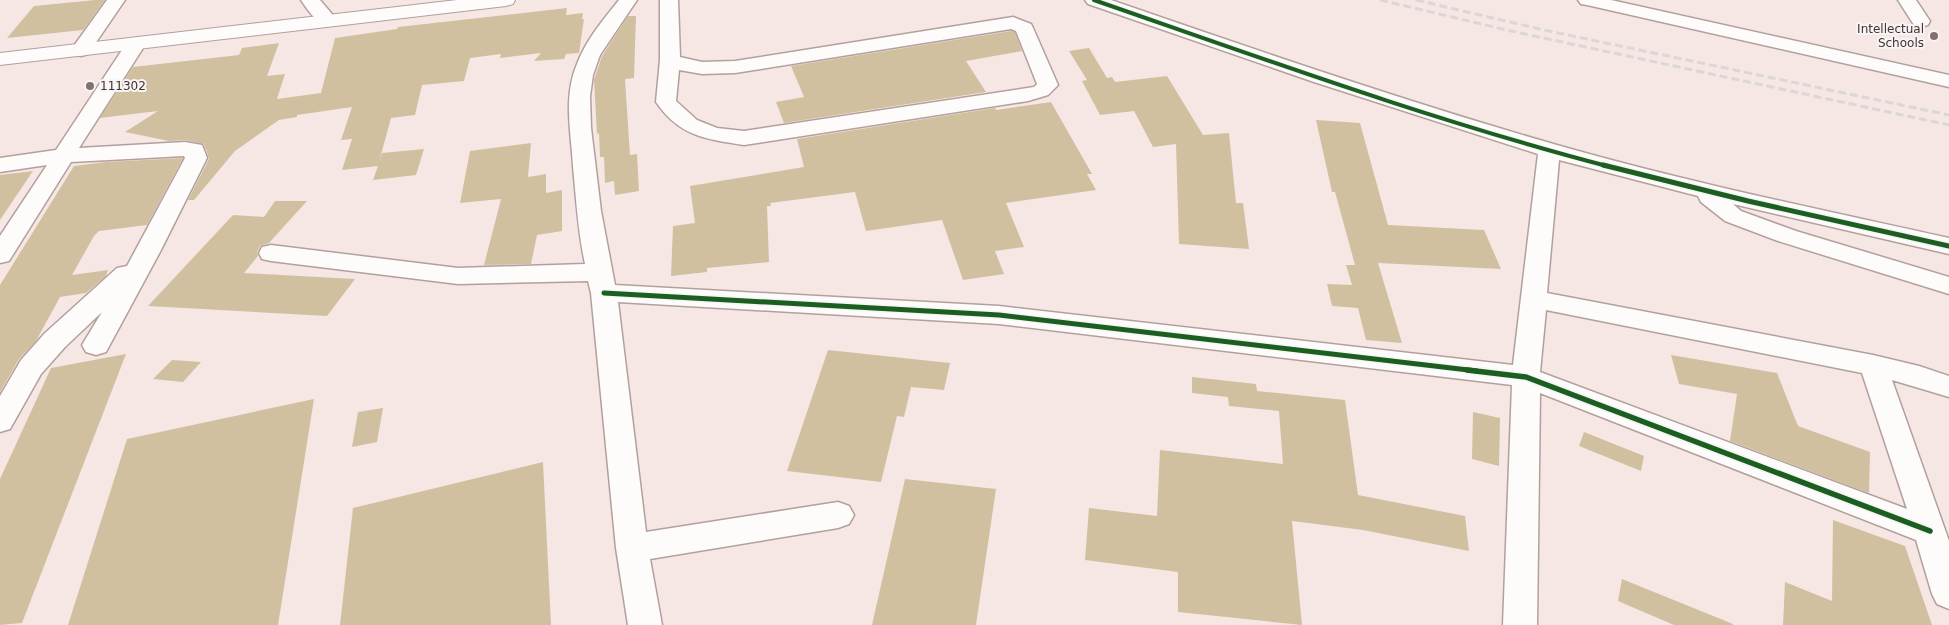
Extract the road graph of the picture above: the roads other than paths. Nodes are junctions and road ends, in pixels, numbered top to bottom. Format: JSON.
{"nodes":[{"id":1,"x":116,"y":0,"type":"edge"},
{"id":2,"x":310,"y":0,"type":"edge"},
{"id":3,"x":506,"y":0,"type":"edge"},
{"id":4,"x":628,"y":0,"type":"edge"},
{"id":5,"x":669,"y":0,"type":"edge"},
{"id":6,"x":1094,"y":0,"type":"edge"},
{"id":7,"x":1587,"y":0,"type":"edge"},
{"id":8,"x":1907,"y":0,"type":"edge"},
{"id":9,"x":329,"y":21,"type":"junction"},
{"id":10,"x":1920,"y":21,"type":"dead end"},
{"id":11,"x":135,"y":44,"type":"junction"},
{"id":12,"x":81,"y":50,"type":"junction"},
{"id":13,"x":0,"y":59,"type":"edge"},
{"id":14,"x":670,"y":60,"type":"junction"},
{"id":15,"x":1949,"y":81,"type":"edge"},
{"id":16,"x":1549,"y":150,"type":"junction"},
{"id":17,"x":64,"y":156,"type":"junction"},
{"id":18,"x":0,"y":165,"type":"edge"},
{"id":19,"x":1701,"y":191,"type":"junction"},
{"id":20,"x":1949,"y":246,"type":"edge"},
{"id":21,"x":149,"y":250,"type":"junction"},
{"id":22,"x":271,"y":253,"type":"dead end"},
{"id":23,"x":0,"y":255,"type":"edge"},
{"id":24,"x":601,"y":282,"type":"junction"},
{"id":25,"x":1949,"y":286,"type":"edge"},
{"id":26,"x":1535,"y":299,"type":"junction"},
{"id":27,"x":96,"y":345,"type":"dead end"},
{"id":28,"x":1873,"y":365,"type":"junction"},
{"id":29,"x":1526,"y":376,"type":"junction"},
{"id":30,"x":1949,"y":387,"type":"edge"},
{"id":31,"x":0,"y":421,"type":"edge"},
{"id":32,"x":838,"y":514,"type":"dead end"},
{"id":33,"x":1930,"y":531,"type":"junction"},
{"id":34,"x":632,"y":548,"type":"junction"},
{"id":35,"x":1949,"y":594,"type":"edge"},
{"id":36,"x":645,"y":625,"type":"edge"},
{"id":37,"x":1520,"y":625,"type":"edge"}],
"edges":[{"from":1,"to":12,"type":"street"},
{"from":2,"to":9,"type":"street"},
{"from":3,"to":9,"type":"highway"},
{"from":4,"to":24,"type":"street"},
{"from":5,"to":14,"type":"street"},
{"from":6,"to":16,"type":"street"},
{"from":7,"to":15,"type":"street"},
{"from":8,"to":10,"type":"street"},
{"from":9,"to":11,"type":"highway"},
{"from":11,"to":12,"type":"highway"},
{"from":11,"to":17,"type":"street"},
{"from":12,"to":13,"type":"highway"},
{"from":14,"to":14,"type":"street"},
{"from":16,"to":19,"type":"street"},
{"from":16,"to":26,"type":"street"},
{"from":17,"to":18,"type":"street"},
{"from":17,"to":21,"type":"street"},
{"from":17,"to":23,"type":"street"},
{"from":19,"to":20,"type":"street"},
{"from":19,"to":25,"type":"street"},
{"from":21,"to":27,"type":"street"},
{"from":21,"to":31,"type":"street"},
{"from":22,"to":24,"type":"street"},
{"from":24,"to":29,"type":"street"},
{"from":24,"to":34,"type":"street"},
{"from":26,"to":28,"type":"street"},
{"from":26,"to":29,"type":"street"},
{"from":28,"to":30,"type":"street"},
{"from":28,"to":33,"type":"street"},
{"from":29,"to":33,"type":"street"},
{"from":29,"to":37,"type":"street"},
{"from":32,"to":34,"type":"street"},
{"from":33,"to":35,"type":"street"},
{"from":34,"to":36,"type":"street"}]}
